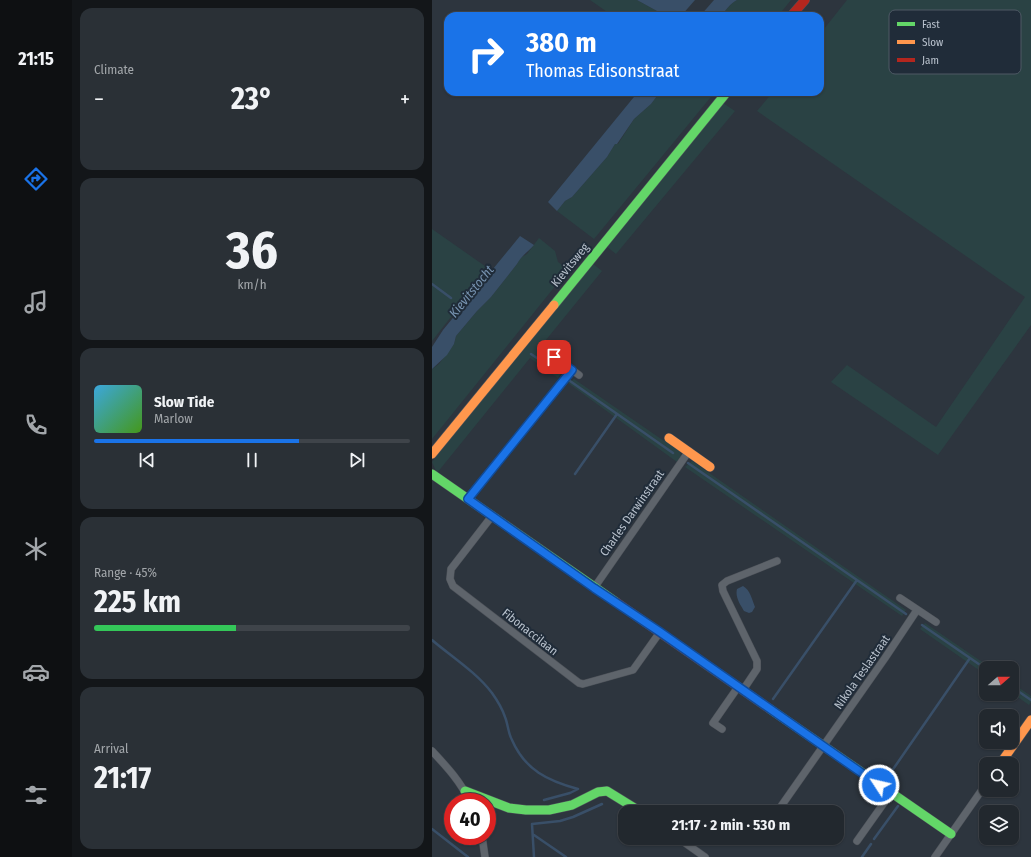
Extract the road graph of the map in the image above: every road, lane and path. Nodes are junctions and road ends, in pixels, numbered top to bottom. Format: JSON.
{"nodes":[{"id":1,"x":805,"y":0,"type":"edge"},
{"id":2,"x":794,"y":12,"type":"edge"},
{"id":3,"x":724,"y":96,"type":"edge"},
{"id":4,"x":554,"y":357,"type":"dead end"},
{"id":5,"x":572,"y":370,"type":"junction"},
{"id":6,"x":579,"y":375,"type":"dead end"},
{"id":7,"x":669,"y":438,"type":"dead end"},
{"id":8,"x":689,"y":451,"type":"junction"},
{"id":9,"x":432,"y":454,"type":"edge"},
{"id":10,"x":710,"y":466,"type":"dead end"},
{"id":11,"x":432,"y":474,"type":"edge"},
{"id":12,"x":468,"y":499,"type":"junction"},
{"id":13,"x":492,"y":516,"type":"junction"},
{"id":14,"x":777,"y":561,"type":"dead end"},
{"id":15,"x":594,"y":588,"type":"junction"},
{"id":16,"x":900,"y":598,"type":"dead end"},
{"id":17,"x":918,"y":610,"type":"junction"},
{"id":18,"x":936,"y":622,"type":"dead end"},
{"id":19,"x":660,"y":632,"type":"junction"},
{"id":20,"x":741,"y":688,"type":"junction"},
{"id":21,"x":1031,"y":720,"type":"edge"},
{"id":22,"x":722,"y":729,"type":"dead end"},
{"id":23,"x":823,"y":746,"type":"junction"},
{"id":24,"x":432,"y":751,"type":"edge"},
{"id":25,"x":1005,"y":757,"type":"edge"},
{"id":26,"x":465,"y":791,"type":"joint"},
{"id":27,"x":891,"y":793,"type":"junction"},
{"id":28,"x":979,"y":794,"type":"edge"},
{"id":29,"x":630,"y":805,"type":"edge"},
{"id":30,"x":782,"y":805,"type":"edge"},
{"id":31,"x":951,"y":834,"type":"junction"},
{"id":32,"x":857,"y":841,"type":"dead end"},
{"id":33,"x":483,"y":845,"type":"edge"},
{"id":34,"x":688,"y":845,"type":"edge"},
{"id":35,"x":485,"y":857,"type":"edge"},
{"id":36,"x":705,"y":857,"type":"edge"},
{"id":37,"x":935,"y":857,"type":"edge"}],
"edges":[{"from":1,"to":2,"type":"street"},
{"from":3,"to":9,"type":"street","name":"Kievitsweg"},
{"from":4,"to":5,"type":"street"},
{"from":5,"to":6,"type":"street"},
{"from":5,"to":12,"type":"street"},
{"from":7,"to":8,"type":"street"},
{"from":8,"to":10,"type":"street"},
{"from":8,"to":15,"type":"street","name":"Charles Darwinstraat"},
{"from":11,"to":12,"type":"street"},
{"from":12,"to":13,"type":"street"},
{"from":13,"to":15,"type":"street"},
{"from":13,"to":19,"type":"street","name":"Fibonaccilaan"},
{"from":14,"to":20,"type":"street"},
{"from":15,"to":19,"type":"street"},
{"from":16,"to":17,"type":"street"},
{"from":17,"to":18,"type":"street"},
{"from":17,"to":23,"type":"street","name":"Nikola Teslastraat"},
{"from":19,"to":20,"type":"street"},
{"from":20,"to":22,"type":"street"},
{"from":20,"to":23,"type":"street"},
{"from":21,"to":25,"type":"street"},
{"from":23,"to":27,"type":"street"},
{"from":23,"to":30,"type":"street","name":"Nikola Teslastraat"},
{"from":24,"to":26,"type":"street"},
{"from":26,"to":29,"type":"street"},
{"from":27,"to":31,"type":"street"},
{"from":27,"to":32,"type":"street"},
{"from":28,"to":31,"type":"street"},
{"from":31,"to":37,"type":"street"},
{"from":33,"to":35,"type":"street"},
{"from":34,"to":36,"type":"street"}]}
